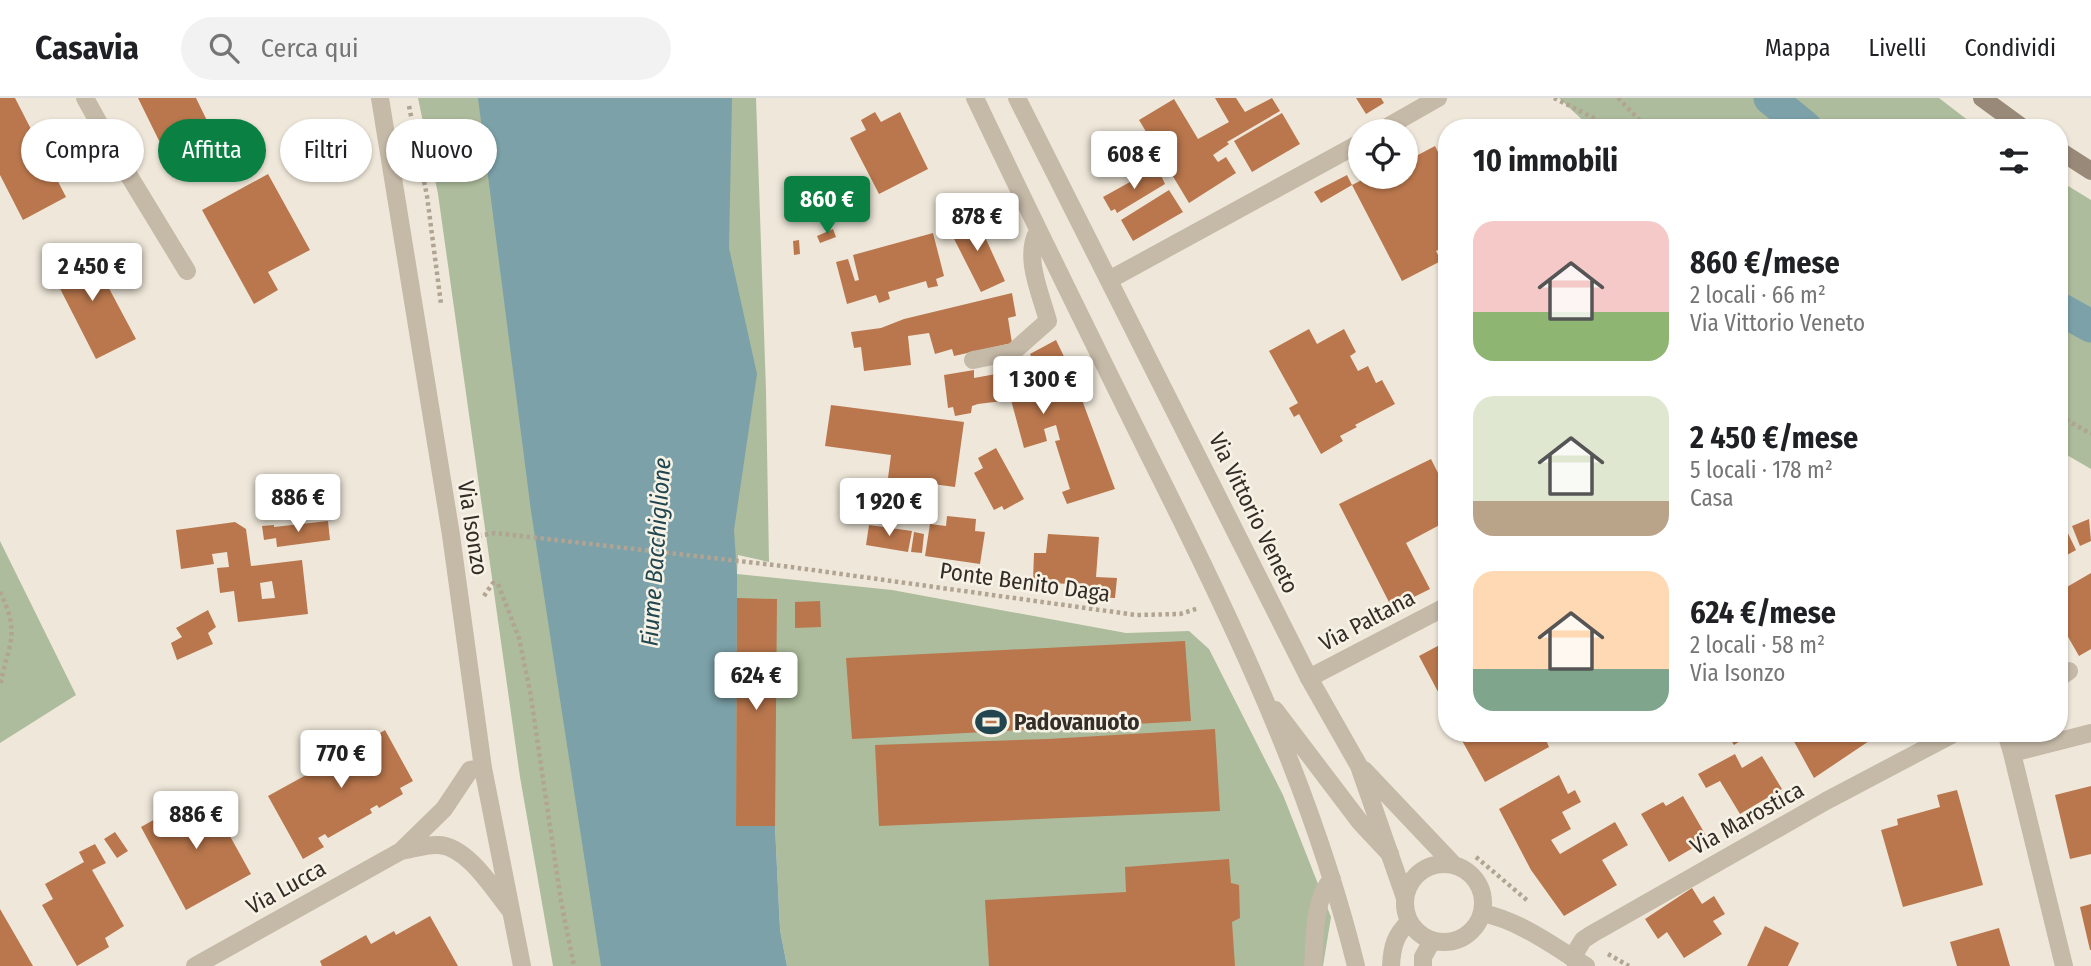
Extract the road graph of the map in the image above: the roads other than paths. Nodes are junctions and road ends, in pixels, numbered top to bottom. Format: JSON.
{"nodes":[{"id":1,"x":86,"y":98,"type":"edge"},
{"id":2,"x":380,"y":98,"type":"edge"},
{"id":3,"x":975,"y":98,"type":"edge"},
{"id":4,"x":1017,"y":98,"type":"edge"},
{"id":5,"x":1438,"y":98,"type":"edge"},
{"id":6,"x":1982,"y":98,"type":"edge"},
{"id":7,"x":1401,"y":119,"type":"edge"},
{"id":8,"x":2011,"y":119,"type":"edge"},
{"id":9,"x":1348,"y":149,"type":"edge"},
{"id":10,"x":2068,"y":156,"type":"edge"},
{"id":11,"x":2091,"y":171,"type":"edge"},
{"id":12,"x":1038,"y":231,"type":"junction"},
{"id":13,"x":187,"y":271,"type":"dead end"},
{"id":14,"x":1108,"y":280,"type":"junction"},
{"id":15,"x":972,"y":360,"type":"dead end"},
{"id":16,"x":1438,"y":611,"type":"edge"},
{"id":17,"x":1309,"y":678,"type":"junction"},
{"id":18,"x":1257,"y":684,"type":"junction"},
{"id":19,"x":2091,"y":733,"type":"edge"},
{"id":20,"x":2068,"y":739,"type":"edge"},
{"id":21,"x":1938,"y":742,"type":"edge"},
{"id":22,"x":2009,"y":742,"type":"edge"},
{"id":23,"x":2055,"y":742,"type":"edge"},
{"id":24,"x":2012,"y":753,"type":"junction"},
{"id":25,"x":1359,"y":766,"type":"junction"},
{"id":26,"x":483,"y":768,"type":"junction"},
{"id":27,"x":401,"y":851,"type":"junction"},
{"id":28,"x":1392,"y":856,"type":"junction"},
{"id":29,"x":1453,"y":864,"type":"junction"},
{"id":30,"x":1332,"y":879,"type":"junction"},
{"id":31,"x":1405,"y":898,"type":"junction"},
{"id":32,"x":1482,"y":913,"type":"junction"},
{"id":33,"x":513,"y":914,"type":"junction"},
{"id":34,"x":1409,"y":922,"type":"junction"},
{"id":35,"x":1432,"y":941,"type":"junction"},
{"id":36,"x":1579,"y":962,"type":"edge"},
{"id":37,"x":195,"y":966,"type":"edge"},
{"id":38,"x":522,"y":966,"type":"edge"},
{"id":39,"x":1314,"y":966,"type":"edge"},
{"id":40,"x":1356,"y":966,"type":"edge"},
{"id":41,"x":1391,"y":966,"type":"edge"},
{"id":42,"x":1423,"y":966,"type":"edge"},
{"id":43,"x":2064,"y":966,"type":"edge"}],
"edges":[{"from":1,"to":13,"type":"street"},
{"from":2,"to":26,"type":"street","name":"Via Isonzo"},
{"from":3,"to":12,"type":"street","name":"Via Vittorio Veneto"},
{"from":4,"to":14,"type":"street","name":"Via Vittorio Veneto"},
{"from":5,"to":7,"type":"street"},
{"from":6,"to":8,"type":"main road"},
{"from":9,"to":14,"type":"street"},
{"from":10,"to":11,"type":"main road"},
{"from":12,"to":15,"type":"street"},
{"from":12,"to":18,"type":"street","name":"Via Vittorio Veneto"},
{"from":14,"to":17,"type":"street","name":"Via Vittorio Veneto"},
{"from":16,"to":17,"type":"street","name":"Via Paltana"},
{"from":17,"to":25,"type":"street","name":"Via Vittorio Veneto"},
{"from":18,"to":28,"type":"street","name":"Via Vittorio Veneto"},
{"from":18,"to":30,"type":"street","name":"Via Vittorio Veneto"},
{"from":19,"to":20,"type":"street"},
{"from":21,"to":36,"type":"street","name":"Via Marostica"},
{"from":22,"to":24,"type":"street"},
{"from":23,"to":24,"type":"street"},
{"from":24,"to":43,"type":"street"},
{"from":25,"to":28,"type":"street","name":"Via Vittorio Veneto"},
{"from":25,"to":29,"type":"street","name":"Via Vittorio Veneto"},
{"from":26,"to":27,"type":"street","name":"Via Lucca"},
{"from":26,"to":33,"type":"street","name":"Via Isonzo"},
{"from":27,"to":33,"type":"street","name":"Via Lucca"},
{"from":27,"to":37,"type":"street","name":"Via Lucca"},
{"from":28,"to":31,"type":"street","name":"Via Vittorio Veneto"},
{"from":29,"to":31,"type":"street"},
{"from":29,"to":32,"type":"street"},
{"from":30,"to":39,"type":"street"},
{"from":30,"to":40,"type":"street","name":"Via Vittorio Veneto"},
{"from":31,"to":34,"type":"street"},
{"from":32,"to":35,"type":"street"},
{"from":32,"to":36,"type":"street"},
{"from":33,"to":38,"type":"street","name":"Via Isonzo"},
{"from":34,"to":35,"type":"street"},
{"from":34,"to":41,"type":"street"},
{"from":35,"to":42,"type":"street"}]}
